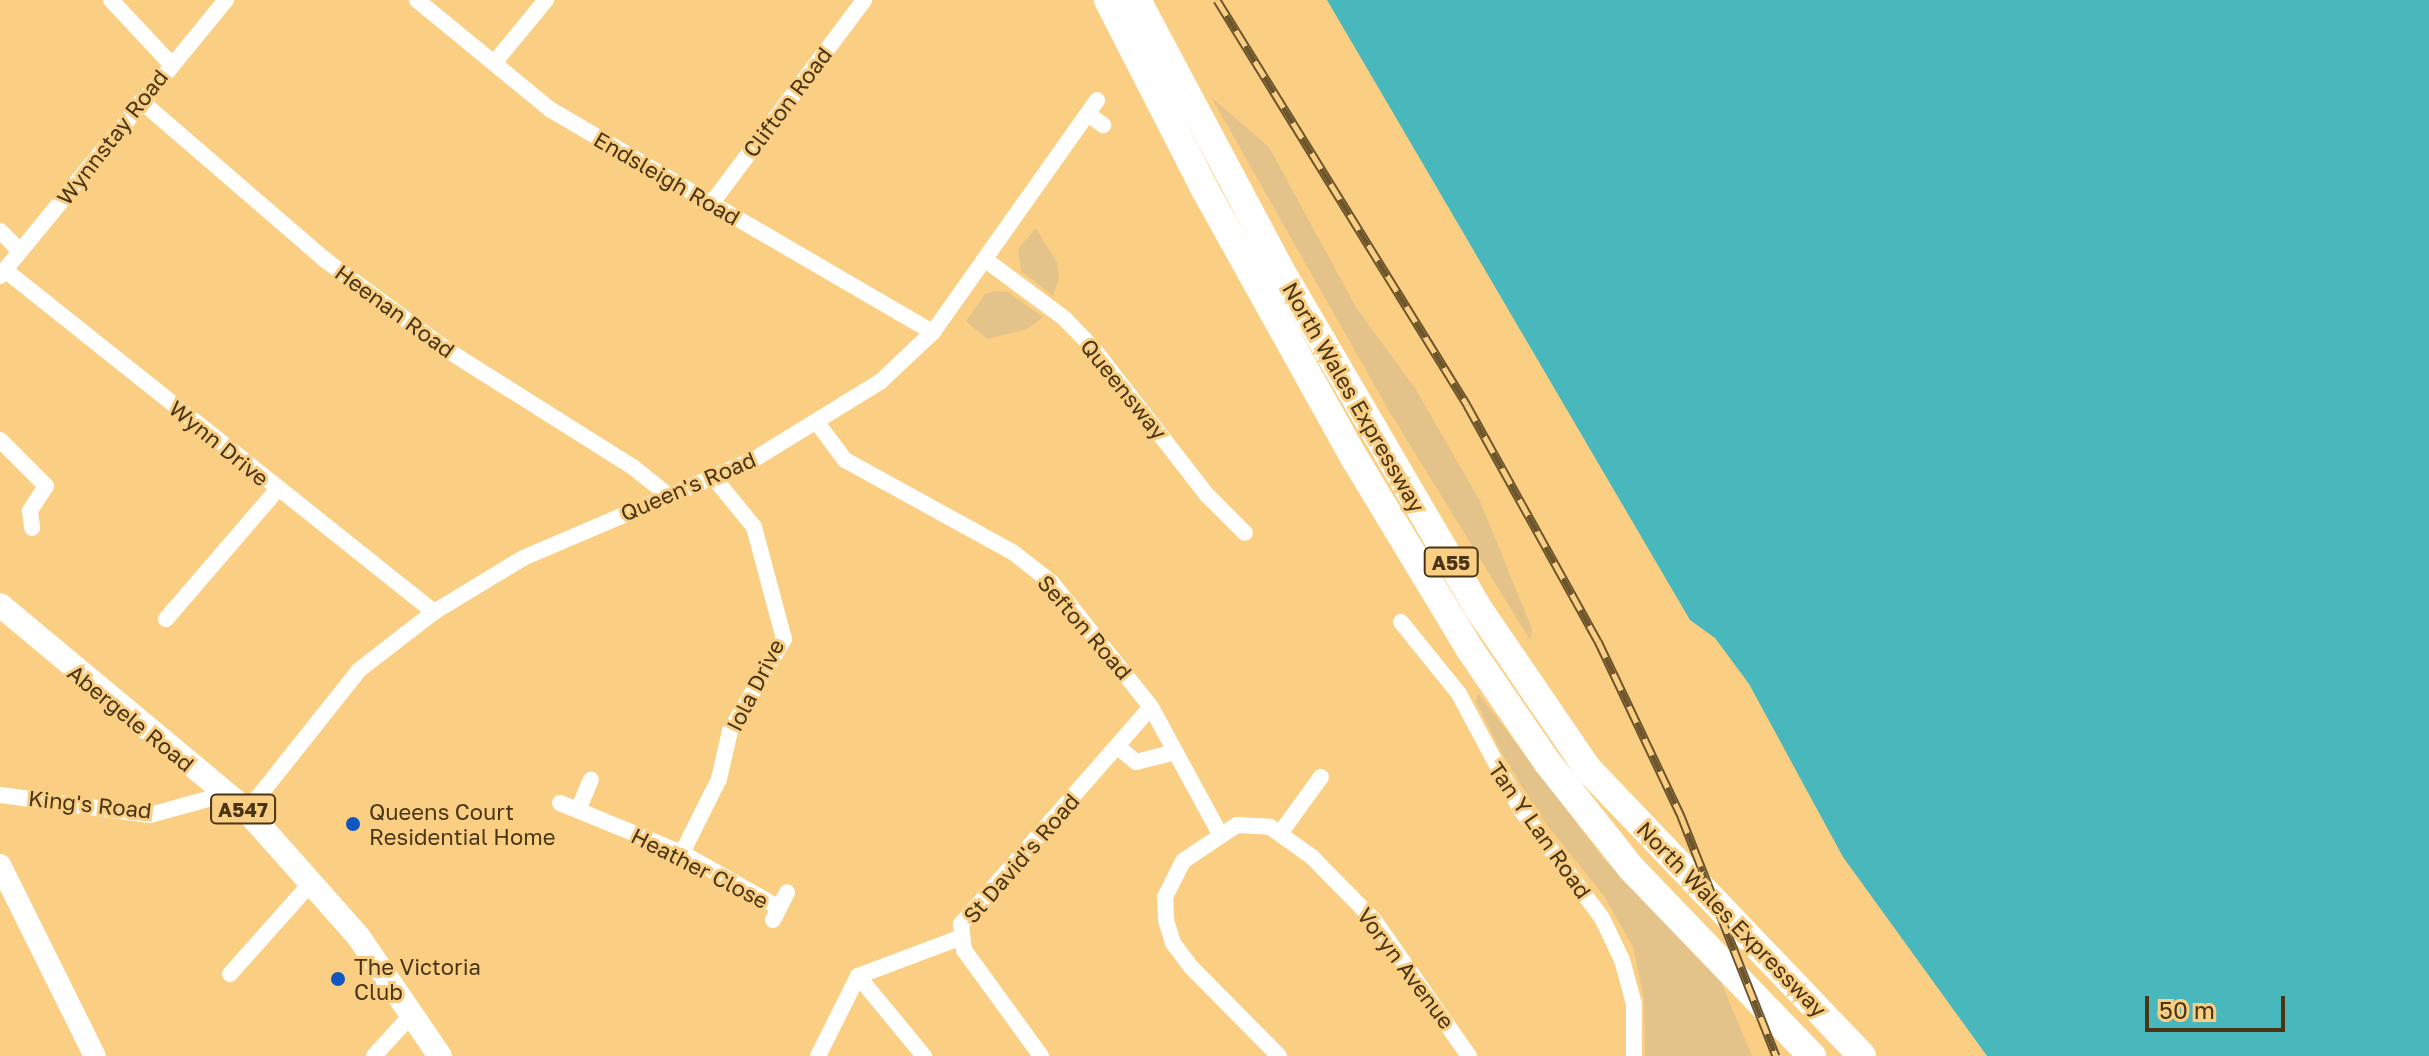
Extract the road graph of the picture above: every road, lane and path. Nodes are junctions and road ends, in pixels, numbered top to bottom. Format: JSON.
{"nodes":[{"id":1,"x":111,"y":0,"type":"edge"},
{"id":2,"x":226,"y":0,"type":"edge"},
{"id":3,"x":417,"y":0,"type":"edge"},
{"id":4,"x":546,"y":0,"type":"edge"},
{"id":5,"x":864,"y":0,"type":"edge"},
{"id":6,"x":1108,"y":0,"type":"edge"},
{"id":7,"x":1137,"y":0,"type":"edge"},
{"id":8,"x":170,"y":63,"type":"junction"},
{"id":9,"x":494,"y":63,"type":"junction"},
{"id":10,"x":141,"y":101,"type":"junction"},
{"id":11,"x":1103,"y":125,"type":"dead end"},
{"id":12,"x":711,"y":204,"type":"junction"},
{"id":13,"x":0,"y":231,"type":"edge"},
{"id":14,"x":20,"y":251,"type":"junction"},
{"id":15,"x":987,"y":261,"type":"junction"},
{"id":16,"x":2,"y":273,"type":"edge"},
{"id":17,"x":933,"y":332,"type":"junction"},
{"id":18,"x":818,"y":424,"type":"junction"},
{"id":19,"x":0,"y":440,"type":"edge"},
{"id":20,"x":714,"y":478,"type":"junction"},
{"id":21,"x":277,"y":490,"type":"junction"},
{"id":22,"x":669,"y":496,"type":"junction"},
{"id":23,"x":32,"y":528,"type":"dead end"},
{"id":24,"x":1245,"y":533,"type":"dead end"},
{"id":25,"x":0,"y":605,"type":"edge"},
{"id":26,"x":434,"y":612,"type":"junction"},
{"id":27,"x":166,"y":619,"type":"dead end"},
{"id":28,"x":1401,"y":622,"type":"dead end"},
{"id":29,"x":1151,"y":707,"type":"junction"},
{"id":30,"x":1117,"y":746,"type":"junction"},
{"id":31,"x":1176,"y":752,"type":"junction"},
{"id":32,"x":1321,"y":777,"type":"dead end"},
{"id":33,"x":591,"y":780,"type":"dead end"},
{"id":34,"x":226,"y":794,"type":"junction"},
{"id":35,"x":0,"y":795,"type":"edge"},
{"id":36,"x":560,"y":803,"type":"dead end"},
{"id":37,"x":578,"y":810,"type":"junction"},
{"id":38,"x":247,"y":811,"type":"junction"},
{"id":39,"x":1219,"y":832,"type":"junction"},
{"id":40,"x":1281,"y":832,"type":"junction"},
{"id":41,"x":682,"y":853,"type":"junction"},
{"id":42,"x":0,"y":865,"type":"edge"},
{"id":43,"x":311,"y":883,"type":"junction"},
{"id":44,"x":787,"y":892,"type":"dead end"},
{"id":45,"x":959,"y":938,"type":"junction"},
{"id":46,"x":230,"y":974,"type":"dead end"},
{"id":47,"x":858,"y":976,"type":"junction"},
{"id":48,"x":414,"y":1012,"type":"junction"},
{"id":49,"x":95,"y":1056,"type":"edge"},
{"id":50,"x":374,"y":1056,"type":"edge"},
{"id":51,"x":440,"y":1056,"type":"edge"},
{"id":52,"x":818,"y":1056,"type":"edge"},
{"id":53,"x":924,"y":1056,"type":"edge"},
{"id":54,"x":1041,"y":1056,"type":"edge"},
{"id":55,"x":1279,"y":1056,"type":"edge"},
{"id":56,"x":1469,"y":1056,"type":"edge"},
{"id":57,"x":1634,"y":1056,"type":"edge"},
{"id":58,"x":1812,"y":1056,"type":"edge"},
{"id":59,"x":1862,"y":1056,"type":"edge"}],
"edges":[{"from":1,"to":8,"type":"street"},
{"from":2,"to":8,"type":"street","name":"Wynnstay Road"},
{"from":3,"to":9,"type":"street","name":"Endsleigh Road"},
{"from":4,"to":9,"type":"street"},
{"from":5,"to":12,"type":"street","name":"Clifton Road"},
{"from":6,"to":58,"type":"highway","name":"North Wales Expressway","number":"A55"},
{"from":7,"to":59,"type":"highway","name":"North Wales Expressway","number":"A55"},
{"from":8,"to":10,"type":"street","name":"Wynnstay Road"},
{"from":9,"to":12,"type":"street","name":"Endsleigh Road"},
{"from":10,"to":14,"type":"street","name":"Wynnstay Road"},
{"from":10,"to":22,"type":"street","name":"Heenan Road"},
{"from":11,"to":15,"type":"street","name":"Queen's Road"},
{"from":12,"to":17,"type":"street","name":"Endsleigh Road"},
{"from":13,"to":14,"type":"street"},
{"from":14,"to":16,"type":"street","name":"Wynnstay Road"},
{"from":15,"to":17,"type":"street","name":"Queen's Road"},
{"from":15,"to":24,"type":"street","name":"Queensway"},
{"from":16,"to":21,"type":"street","name":"Wynn Drive"},
{"from":17,"to":18,"type":"street","name":"Queen's Road"},
{"from":18,"to":20,"type":"street","name":"Queen's Road"},
{"from":18,"to":29,"type":"street","name":"Sefton Road"},
{"from":19,"to":23,"type":"street"},
{"from":20,"to":22,"type":"street","name":"Queen's Road"},
{"from":20,"to":41,"type":"street","name":"Iola Drive"},
{"from":21,"to":26,"type":"street","name":"Wynn Drive"},
{"from":21,"to":27,"type":"street"},
{"from":22,"to":26,"type":"street","name":"Queen's Road"},
{"from":25,"to":34,"type":"main road","name":"Abergele Road","number":"A547"},
{"from":26,"to":38,"type":"street","name":"Queen's Road"},
{"from":28,"to":57,"type":"street","name":"Tan Y Lan Road"},
{"from":29,"to":30,"type":"street","name":"St David's Road"},
{"from":29,"to":31,"type":"street","name":"Sefton Road"},
{"from":30,"to":31,"type":"street"},
{"from":30,"to":45,"type":"street","name":"St David's Road"},
{"from":31,"to":39,"type":"street","name":"Sefton Road"},
{"from":32,"to":40,"type":"street"},
{"from":33,"to":37,"type":"street"},
{"from":34,"to":35,"type":"street","name":"King's Road"},
{"from":34,"to":38,"type":"main road","name":"Abergele Road","number":"A547"},
{"from":36,"to":37,"type":"street","name":"Heather Close"},
{"from":37,"to":41,"type":"street","name":"Heather Close"},
{"from":38,"to":43,"type":"main road","name":"Abergele Road","number":"A547"},
{"from":39,"to":40,"type":"street"},
{"from":39,"to":55,"type":"street"},
{"from":40,"to":56,"type":"street","name":"Voryn Avenue"},
{"from":41,"to":44,"type":"street","name":"Heather Close"},
{"from":42,"to":49,"type":"street"},
{"from":43,"to":46,"type":"street"},
{"from":43,"to":48,"type":"main road","name":"Abergele Road","number":"A547"},
{"from":45,"to":47,"type":"street"},
{"from":45,"to":54,"type":"street","name":"St David's Road"},
{"from":47,"to":52,"type":"street"},
{"from":47,"to":53,"type":"street"},
{"from":48,"to":50,"type":"street"},
{"from":48,"to":51,"type":"main road","name":"Abergele Road","number":"A547"}]}
